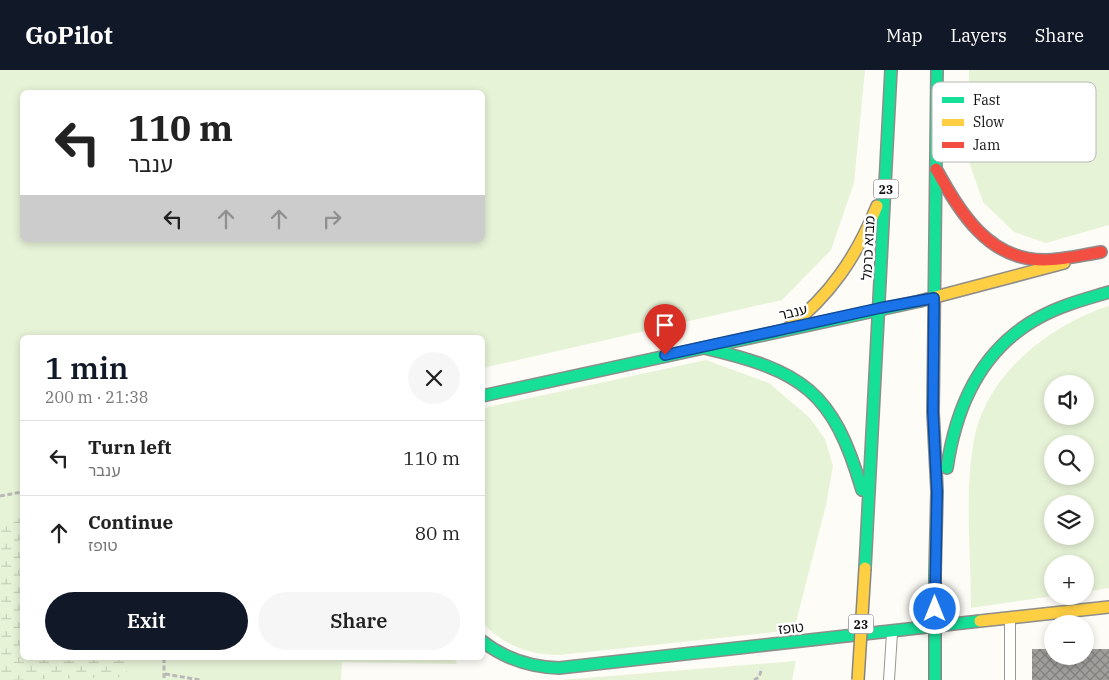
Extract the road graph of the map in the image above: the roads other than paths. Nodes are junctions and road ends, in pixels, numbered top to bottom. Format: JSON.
{"nodes":[{"id":1,"x":891,"y":70,"type":"edge"},
{"id":2,"x":935,"y":162,"type":"edge"},
{"id":3,"x":935,"y":167,"type":"junction"},
{"id":4,"x":886,"y":178,"type":"junction"},
{"id":5,"x":1105,"y":251,"type":"edge"},
{"id":6,"x":1109,"y":292,"type":"edge"},
{"id":7,"x":934,"y":298,"type":"junction"},
{"id":8,"x":880,"y":308,"type":"junction"},
{"id":9,"x":787,"y":329,"type":"junction"},
{"id":10,"x":704,"y":348,"type":"junction"},
{"id":11,"x":485,"y":394,"type":"edge"},
{"id":12,"x":868,"y":514,"type":"junction"},
{"id":13,"x":936,"y":524,"type":"junction"},
{"id":14,"x":1109,"y":607,"type":"edge"},
{"id":15,"x":1010,"y":619,"type":"junction"},
{"id":16,"x":892,"y":632,"type":"junction"},
{"id":17,"x":485,"y":643,"type":"edge"},
{"id":18,"x":858,"y":680,"type":"edge"},
{"id":19,"x":889,"y":680,"type":"edge"},
{"id":20,"x":935,"y":680,"type":"edge"},
{"id":21,"x":1010,"y":680,"type":"edge"}],
"edges":[{"from":1,"to":4,"type":"main road","name":"מבוא כרמל","number":"23"},
{"from":2,"to":3,"type":"main road"},
{"from":3,"to":5,"type":"main road"},
{"from":3,"to":7,"type":"main road"},
{"from":4,"to":8,"type":"main road","name":"מבוא כרמל","number":"23"},
{"from":4,"to":9,"type":"main road"},
{"from":5,"to":7,"type":"main road","name":"ענבר"},
{"from":6,"to":13,"type":"main road"},
{"from":7,"to":8,"type":"main road","name":"ענבר"},
{"from":7,"to":13,"type":"main road"},
{"from":8,"to":9,"type":"main road","name":"ענבר"},
{"from":8,"to":12,"type":"main road","number":"23"},
{"from":9,"to":10,"type":"main road","name":"ענבר"},
{"from":10,"to":11,"type":"main road"},
{"from":10,"to":12,"type":"main road"},
{"from":12,"to":18,"type":"main road","number":"23","bridge":true},
{"from":13,"to":20,"type":"main road","bridge":true},
{"from":14,"to":15,"type":"main road","name":"טופז"},
{"from":15,"to":16,"type":"main road","name":"טופז"},
{"from":15,"to":21,"type":"lane"},
{"from":16,"to":17,"type":"main road","name":"טופז"},
{"from":16,"to":19,"type":"lane"}]}
